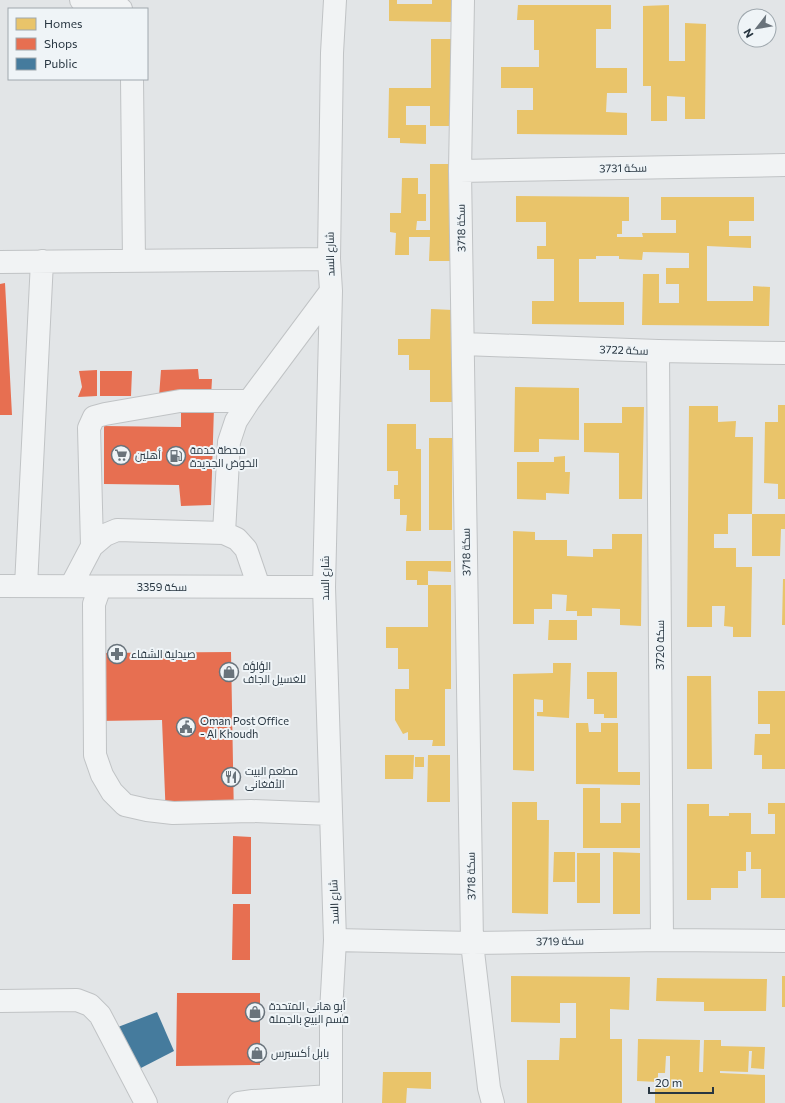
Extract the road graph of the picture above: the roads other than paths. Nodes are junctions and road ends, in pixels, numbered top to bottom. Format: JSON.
{"nodes":[{"id":1,"x":80,"y":0,"type":"edge"},
{"id":2,"x":325,"y":0,"type":"edge"},
{"id":3,"x":335,"y":0,"type":"edge"},
{"id":4,"x":463,"y":0,"type":"edge"},
{"id":5,"x":119,"y":8,"type":"edge"},
{"id":6,"x":332,"y":53,"type":"junction"},
{"id":7,"x":132,"y":80,"type":"edge"},
{"id":8,"x":785,"y":166,"type":"edge"},
{"id":9,"x":460,"y":171,"type":"junction"},
{"id":10,"x":329,"y":259,"type":"junction"},
{"id":11,"x":42,"y":261,"type":"junction"},
{"id":12,"x":134,"y":261,"type":"junction"},
{"id":13,"x":0,"y":262,"type":"edge"},
{"id":14,"x":330,"y":291,"type":"junction"},
{"id":15,"x":463,"y":344,"type":"junction"},
{"id":16,"x":658,"y":351,"type":"junction"},
{"id":17,"x":785,"y":353,"type":"edge"},
{"id":18,"x":249,"y":401,"type":"junction"},
{"id":19,"x":224,"y":532,"type":"junction"},
{"id":20,"x":92,"y":546,"type":"junction"},
{"id":21,"x":0,"y":586,"type":"edge"},
{"id":22,"x":26,"y":586,"type":"junction"},
{"id":23,"x":71,"y":586,"type":"junction"},
{"id":24,"x":100,"y":586,"type":"junction"},
{"id":25,"x":259,"y":587,"type":"junction"},
{"id":26,"x":324,"y":587,"type":"junction"},
{"id":27,"x":331,"y":814,"type":"junction"},
{"id":28,"x":335,"y":940,"type":"junction"},
{"id":29,"x":662,"y":940,"type":"junction"},
{"id":30,"x":785,"y":941,"type":"edge"},
{"id":31,"x":472,"y":943,"type":"junction"},
{"id":32,"x":0,"y":1001,"type":"edge"},
{"id":33,"x":330,"y":1099,"type":"edge"},
{"id":34,"x":146,"y":1103,"type":"edge"},
{"id":35,"x":238,"y":1103,"type":"edge"},
{"id":36,"x":493,"y":1103,"type":"edge"}],
"edges":[{"from":1,"to":5,"type":"street"},
{"from":2,"to":6,"type":"street","name":"شارع السد"},
{"from":3,"to":6,"type":"street","name":"شارع السد"},
{"from":4,"to":9,"type":"street","name":"سكة 3718"},
{"from":6,"to":10,"type":"street","name":"شارع السد"},
{"from":7,"to":12,"type":"street"},
{"from":8,"to":9,"type":"street","name":"سكة 3731"},
{"from":9,"to":15,"type":"street","name":"سكة 3718"},
{"from":10,"to":12,"type":"street"},
{"from":10,"to":14,"type":"street","name":"شارع السد"},
{"from":11,"to":12,"type":"street"},
{"from":11,"to":13,"type":"street"},
{"from":11,"to":22,"type":"street"},
{"from":14,"to":18,"type":"street"},
{"from":14,"to":26,"type":"street","name":"شارع السد"},
{"from":15,"to":16,"type":"street","name":"سكة 3722"},
{"from":15,"to":31,"type":"street","name":"سكة 3718"},
{"from":16,"to":17,"type":"street","name":"سكة 3722"},
{"from":16,"to":29,"type":"street","name":"سكة 3720"},
{"from":18,"to":19,"type":"street"},
{"from":18,"to":20,"type":"street"},
{"from":19,"to":20,"type":"street"},
{"from":19,"to":25,"type":"street"},
{"from":20,"to":23,"type":"street"},
{"from":21,"to":22,"type":"street","name":"سكة 3359"},
{"from":22,"to":23,"type":"street","name":"سكة 3359"},
{"from":23,"to":24,"type":"street","name":"سكة 3359"},
{"from":24,"to":25,"type":"street","name":"سكة 3359"},
{"from":24,"to":27,"type":"street"},
{"from":25,"to":26,"type":"street","name":"سكة 3359"},
{"from":26,"to":27,"type":"street","name":"شارع السد"},
{"from":27,"to":28,"type":"street","name":"شارع السد"},
{"from":28,"to":31,"type":"street","name":"سكة 3719"},
{"from":28,"to":33,"type":"street","name":"شارع السد"},
{"from":29,"to":30,"type":"street","name":"سكة 3719"},
{"from":29,"to":31,"type":"street","name":"سكة 3719"},
{"from":31,"to":36,"type":"street","name":"سكة 3718"},
{"from":32,"to":34,"type":"street"},
{"from":33,"to":35,"type":"street"}]}
